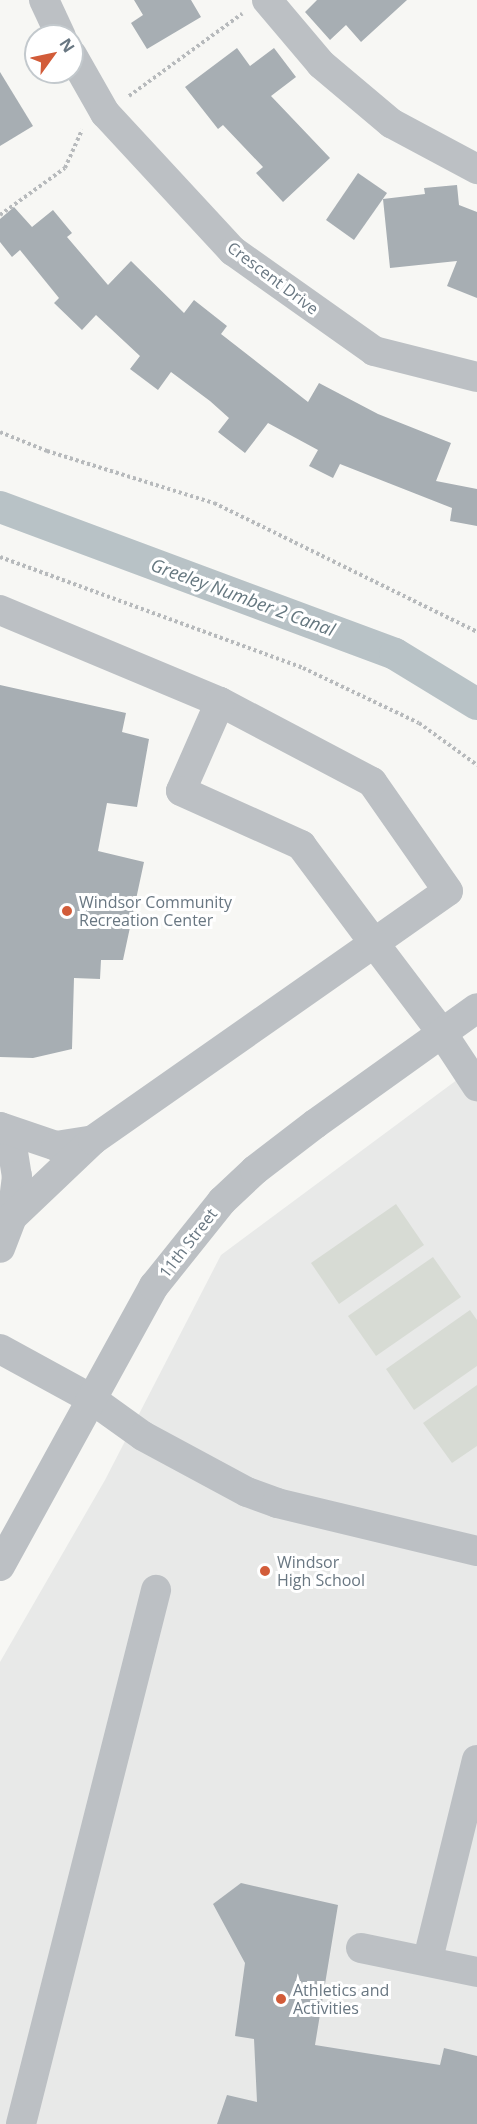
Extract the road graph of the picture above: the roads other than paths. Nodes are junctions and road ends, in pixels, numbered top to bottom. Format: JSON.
{"nodes":[{"id":1,"x":44,"y":0,"type":"edge"},
{"id":2,"x":267,"y":0,"type":"edge"},
{"id":3,"x":55,"y":24,"type":"edge"},
{"id":4,"x":84,"y":76,"type":"edge"},
{"id":5,"x":477,"y":169,"type":"edge"},
{"id":6,"x":477,"y":377,"type":"edge"},
{"id":7,"x":0,"y":610,"type":"edge"},
{"id":8,"x":220,"y":702,"type":"junction"},
{"id":9,"x":374,"y":943,"type":"junction"},
{"id":10,"x":477,"y":1008,"type":"edge"},
{"id":11,"x":442,"y":1033,"type":"junction"},
{"id":12,"x":477,"y":1086,"type":"edge"},
{"id":13,"x":0,"y":1127,"type":"edge"},
{"id":14,"x":93,"y":1140,"type":"junction"},
{"id":15,"x":12,"y":1217,"type":"junction"},
{"id":16,"x":0,"y":1248,"type":"edge"},
{"id":17,"x":0,"y":1349,"type":"edge"},
{"id":18,"x":90,"y":1398,"type":"junction"},
{"id":19,"x":477,"y":1551,"type":"edge"},
{"id":20,"x":0,"y":1566,"type":"edge"},
{"id":21,"x":156,"y":1590,"type":"dead end"},
{"id":22,"x":477,"y":1760,"type":"edge"},
{"id":23,"x":362,"y":1948,"type":"dead end"},
{"id":24,"x":428,"y":1959,"type":"junction"},
{"id":25,"x":477,"y":1972,"type":"edge"},
{"id":26,"x":21,"y":2124,"type":"edge"}],
"edges":[{"from":1,"to":3,"type":"street"},
{"from":2,"to":5,"type":"street"},
{"from":4,"to":6,"type":"street","name":"Crescent Drive"},
{"from":7,"to":8,"type":"street"},
{"from":8,"to":9,"type":"street"},
{"from":8,"to":9,"type":"street"},
{"from":9,"to":11,"type":"street"},
{"from":9,"to":14,"type":"street"},
{"from":10,"to":11,"type":"street","name":"11th Street"},
{"from":11,"to":12,"type":"street"},
{"from":11,"to":18,"type":"street","name":"11th Street"},
{"from":13,"to":14,"type":"street"},
{"from":13,"to":15,"type":"street"},
{"from":14,"to":15,"type":"street"},
{"from":15,"to":16,"type":"street"},
{"from":17,"to":18,"type":"street"},
{"from":18,"to":19,"type":"street"},
{"from":18,"to":20,"type":"street","name":"11th Street"},
{"from":21,"to":26,"type":"street"},
{"from":22,"to":24,"type":"street"},
{"from":23,"to":24,"type":"street"},
{"from":24,"to":25,"type":"street"}]}
